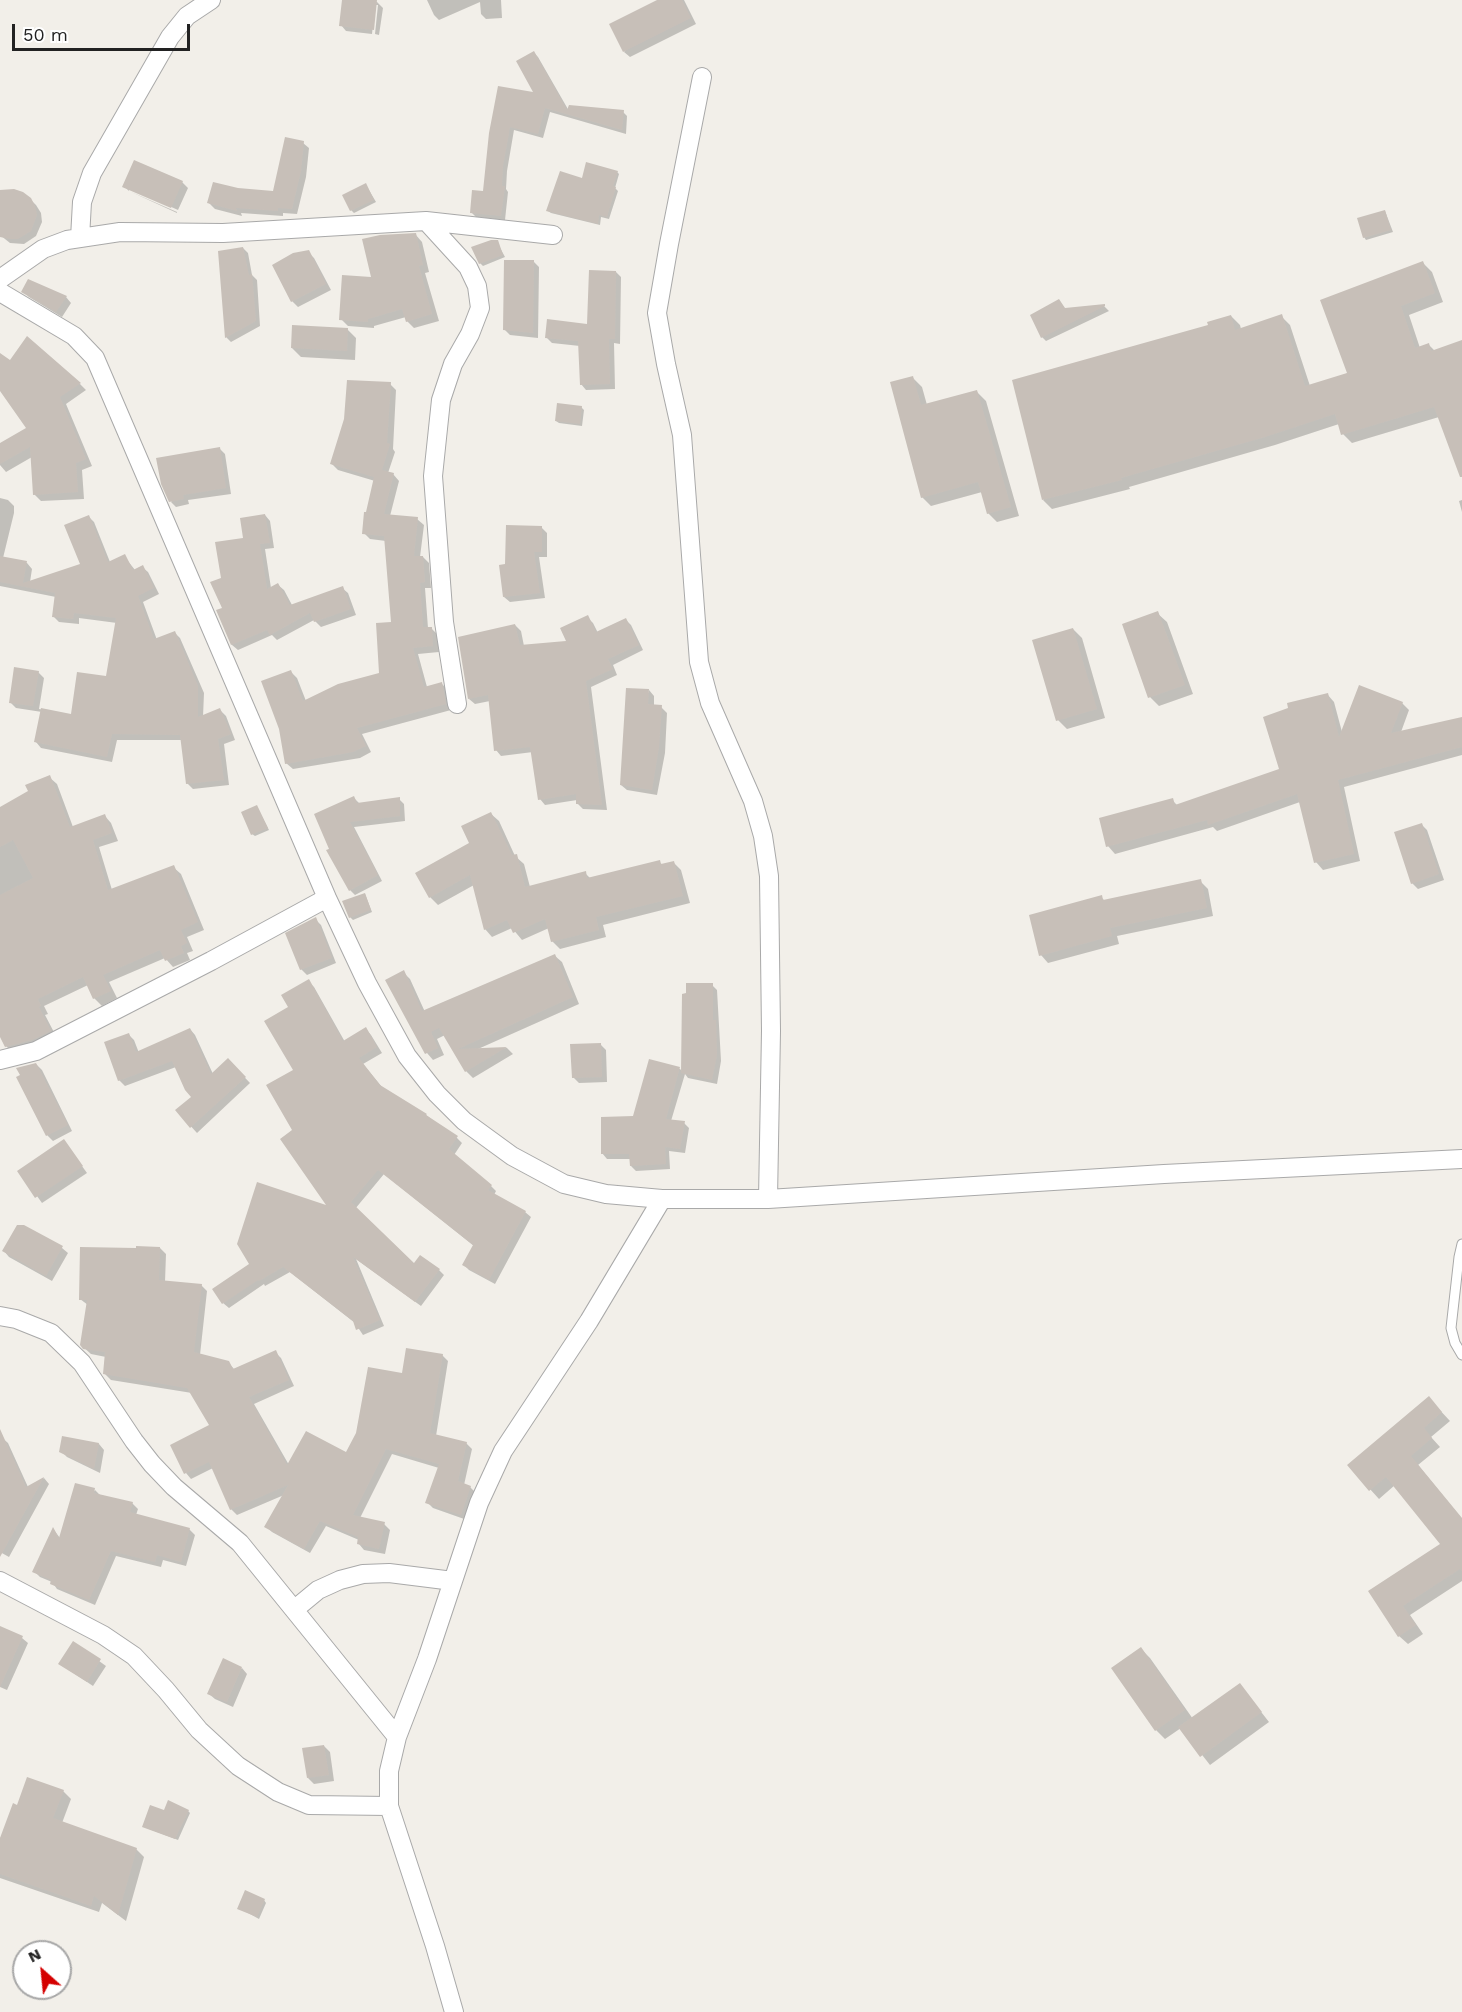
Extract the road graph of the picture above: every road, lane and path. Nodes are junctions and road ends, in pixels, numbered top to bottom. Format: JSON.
{"nodes":[{"id":1,"x":211,"y":0,"type":"edge"},
{"id":2,"x":702,"y":77,"type":"dead end"},
{"id":3,"x":426,"y":221,"type":"junction"},
{"id":4,"x":553,"y":235,"type":"dead end"},
{"id":5,"x":80,"y":238,"type":"junction"},
{"id":6,"x":0,"y":279,"type":"edge"},
{"id":7,"x":0,"y":292,"type":"edge"},
{"id":8,"x":457,"y":704,"type":"dead end"},
{"id":9,"x":327,"y":898,"type":"junction"},
{"id":10,"x":0,"y":1060,"type":"edge"},
{"id":11,"x":1462,"y":1159,"type":"edge"},
{"id":12,"x":662,"y":1199,"type":"junction"},
{"id":13,"x":768,"y":1199,"type":"junction"},
{"id":14,"x":1462,"y":1245,"type":"edge"},
{"id":15,"x":0,"y":1316,"type":"edge"},
{"id":16,"x":1462,"y":1355,"type":"edge"},
{"id":17,"x":0,"y":1581,"type":"edge"},
{"id":18,"x":453,"y":1581,"type":"junction"},
{"id":19,"x":295,"y":1609,"type":"junction"},
{"id":20,"x":397,"y":1737,"type":"junction"},
{"id":21,"x":389,"y":1806,"type":"junction"},
{"id":22,"x":454,"y":2012,"type":"edge"}],
"edges":[{"from":1,"to":5,"type":"street"},
{"from":2,"to":13,"type":"street"},
{"from":3,"to":4,"type":"street"},
{"from":3,"to":5,"type":"street"},
{"from":3,"to":8,"type":"street"},
{"from":5,"to":6,"type":"street"},
{"from":7,"to":9,"type":"street"},
{"from":9,"to":10,"type":"street"},
{"from":9,"to":12,"type":"street"},
{"from":11,"to":13,"type":"street"},
{"from":12,"to":13,"type":"street"},
{"from":12,"to":18,"type":"street"},
{"from":14,"to":16,"type":"lane"},
{"from":15,"to":19,"type":"street"},
{"from":17,"to":21,"type":"street"},
{"from":18,"to":19,"type":"street"},
{"from":18,"to":20,"type":"street"},
{"from":19,"to":20,"type":"street"},
{"from":20,"to":21,"type":"street"},
{"from":21,"to":22,"type":"street"}]}
